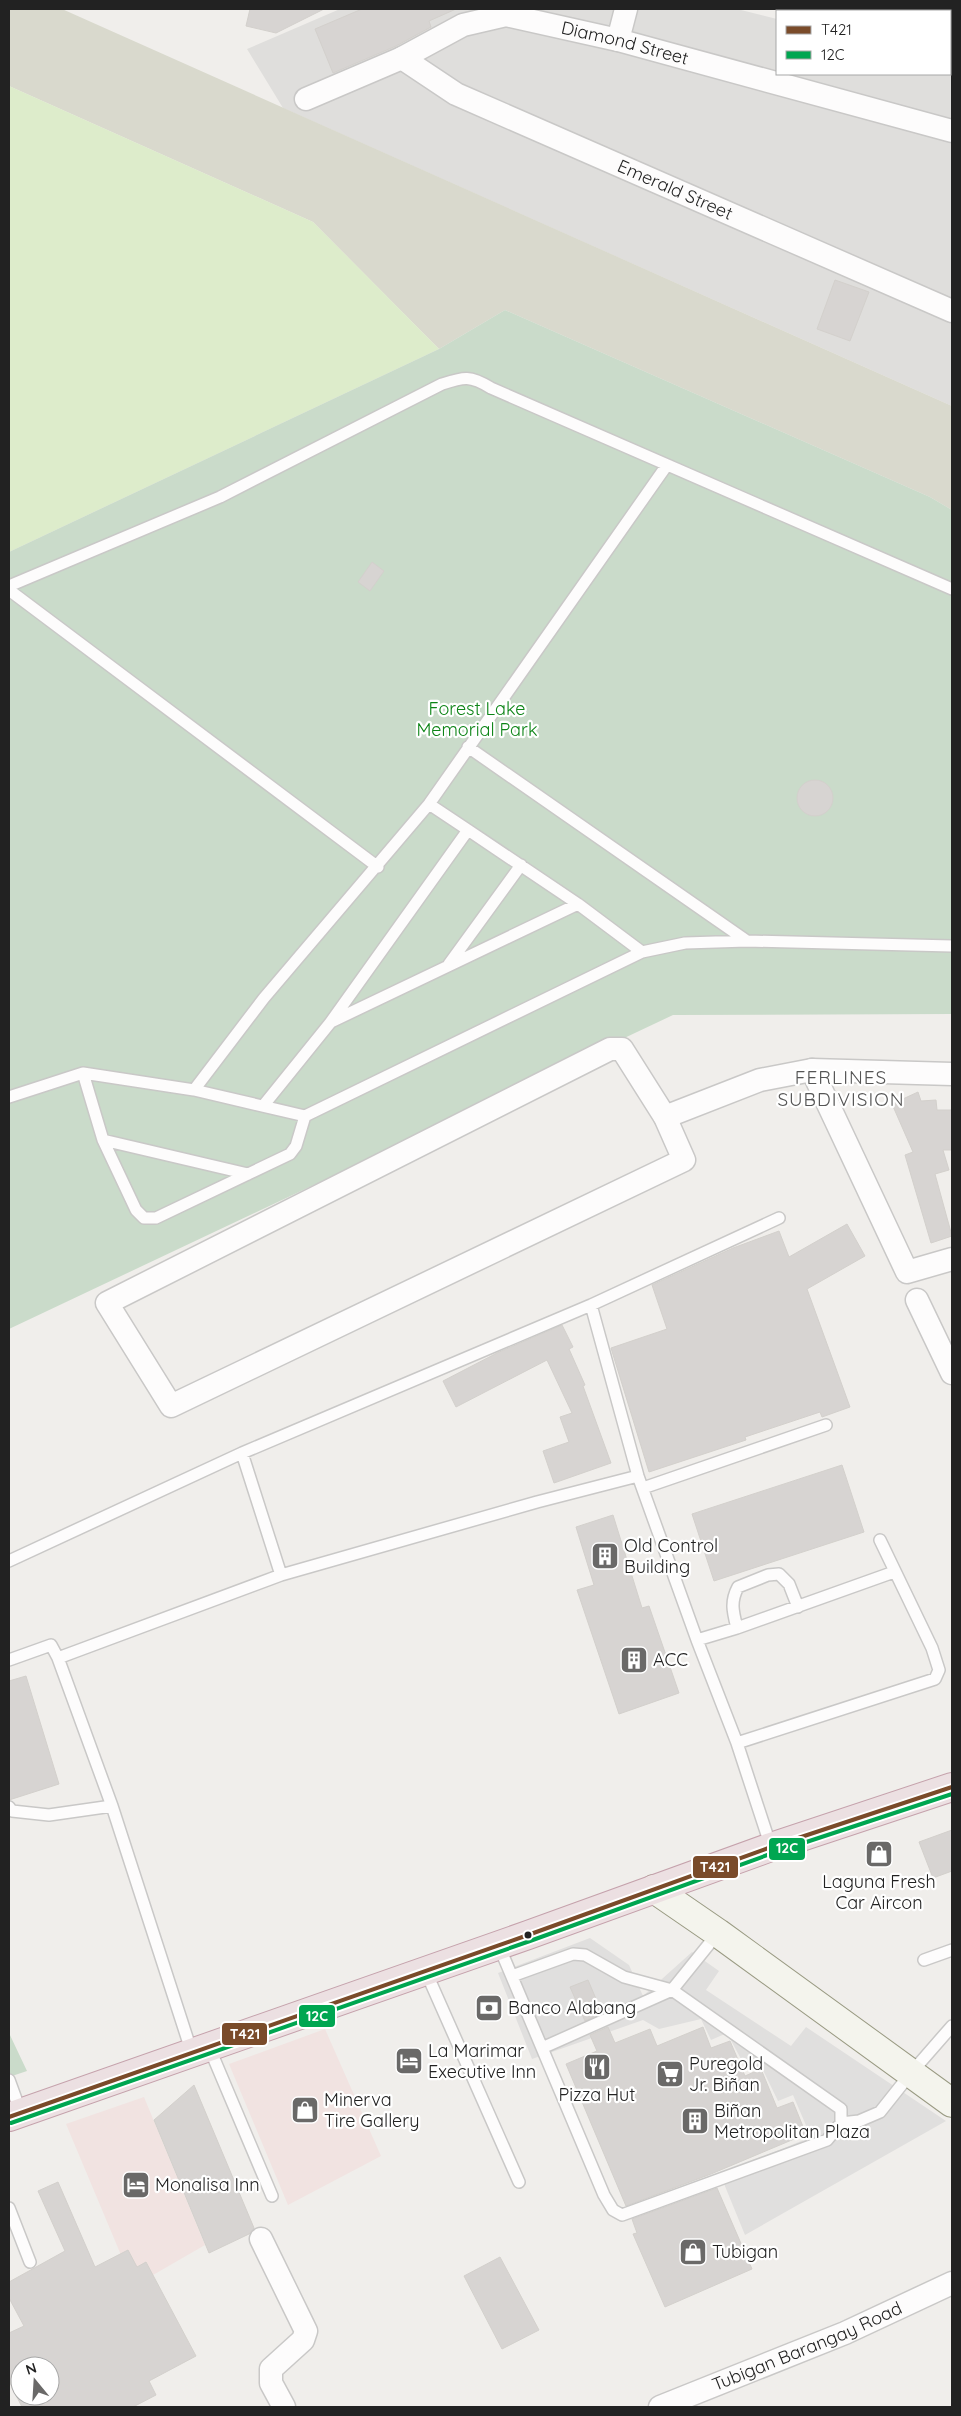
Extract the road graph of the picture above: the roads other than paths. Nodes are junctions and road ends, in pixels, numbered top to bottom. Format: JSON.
{"nodes":[{"id":1,"x":626,"y":9,"type":"edge"},
{"id":2,"x":618,"y":40,"type":"junction"},
{"id":3,"x":402,"y":58,"type":"junction"},
{"id":4,"x":306,"y":99,"type":"dead end"},
{"id":5,"x":952,"y":131,"type":"edge"},
{"id":6,"x":952,"y":311,"type":"edge"},
{"id":7,"x":667,"y":465,"type":"junction"},
{"id":8,"x":9,"y":586,"type":"edge"},
{"id":9,"x":952,"y":589,"type":"edge"},
{"id":10,"x":9,"y":590,"type":"edge"},
{"id":11,"x":468,"y":747,"type":"junction"},
{"id":12,"x":429,"y":804,"type":"junction"},
{"id":13,"x":468,"y":830,"type":"junction"},
{"id":14,"x":521,"y":865,"type":"junction"},
{"id":15,"x":378,"y":867,"type":"junction"},
{"id":16,"x":578,"y":904,"type":"junction"},
{"id":17,"x":747,"y":941,"type":"junction"},
{"id":18,"x":952,"y":946,"type":"edge"},
{"id":19,"x":642,"y":952,"type":"junction"},
{"id":20,"x":448,"y":966,"type":"junction"},
{"id":21,"x":330,"y":1023,"type":"junction"},
{"id":22,"x":812,"y":1070,"type":"junction"},
{"id":23,"x":83,"y":1073,"type":"junction"},
{"id":24,"x":952,"y":1074,"type":"edge"},
{"id":25,"x":194,"y":1090,"type":"junction"},
{"id":26,"x":9,"y":1097,"type":"edge"},
{"id":27,"x":263,"y":1106,"type":"junction"},
{"id":28,"x":305,"y":1116,"type":"junction"},
{"id":29,"x":665,"y":1117,"type":"junction"},
{"id":30,"x":103,"y":1140,"type":"junction"},
{"id":31,"x":248,"y":1174,"type":"junction"},
{"id":32,"x":779,"y":1218,"type":"dead end"},
{"id":33,"x":952,"y":1259,"type":"edge"},
{"id":34,"x":917,"y":1300,"type":"dead end"},
{"id":35,"x":591,"y":1305,"type":"junction"},
{"id":36,"x":947,"y":1349,"type":"edge"},
{"id":37,"x":952,"y":1373,"type":"edge"},
{"id":38,"x":826,"y":1425,"type":"dead end"},
{"id":39,"x":242,"y":1453,"type":"junction"},
{"id":40,"x":638,"y":1476,"type":"junction"},
{"id":41,"x":643,"y":1488,"type":"junction"},
{"id":42,"x":880,"y":1540,"type":"dead end"},
{"id":43,"x":9,"y":1561,"type":"edge"},
{"id":44,"x":894,"y":1572,"type":"junction"},
{"id":45,"x":281,"y":1575,"type":"junction"},
{"id":46,"x":798,"y":1606,"type":"junction"},
{"id":47,"x":737,"y":1628,"type":"junction"},
{"id":48,"x":697,"y":1640,"type":"junction"},
{"id":49,"x":58,"y":1658,"type":"junction"},
{"id":50,"x":9,"y":1660,"type":"edge"},
{"id":51,"x":737,"y":1743,"type":"junction"},
{"id":52,"x":952,"y":1787,"type":"edge"},
{"id":53,"x":112,"y":1806,"type":"junction"},
{"id":54,"x":9,"y":1807,"type":"edge"},
{"id":55,"x":771,"y":1847,"type":"junction"},
{"id":56,"x":654,"y":1889,"type":"junction"},
{"id":57,"x":718,"y":1933,"type":"junction"},
{"id":58,"x":499,"y":1946,"type":"junction"},
{"id":59,"x":952,"y":1950,"type":"edge"},
{"id":60,"x":924,"y":1960,"type":"dead end"},
{"id":61,"x":426,"y":1972,"type":"junction"},
{"id":62,"x":512,"y":1976,"type":"junction"},
{"id":63,"x":672,"y":1990,"type":"junction"},
{"id":64,"x":952,"y":2026,"type":"edge"},
{"id":65,"x":542,"y":2048,"type":"junction"},
{"id":66,"x":201,"y":2050,"type":"junction"},
{"id":67,"x":911,"y":2073,"type":"junction"},
{"id":68,"x":9,"y":2080,"type":"edge"},
{"id":69,"x":952,"y":2103,"type":"edge"},
{"id":70,"x":15,"y":2115,"type":"edge"},
{"id":71,"x":841,"y":2123,"type":"junction"},
{"id":72,"x":519,"y":2182,"type":"dead end"},
{"id":73,"x":272,"y":2196,"type":"dead end"},
{"id":74,"x":9,"y":2208,"type":"edge"},
{"id":75,"x":261,"y":2239,"type":"dead end"},
{"id":76,"x":30,"y":2262,"type":"dead end"},
{"id":77,"x":952,"y":2283,"type":"edge"},
{"id":78,"x":284,"y":2407,"type":"edge"},
{"id":79,"x":660,"y":2407,"type":"edge"}],
"edges":[{"from":1,"to":2,"type":"street"},
{"from":2,"to":3,"type":"street","name":"Diamond Street"},
{"from":2,"to":5,"type":"street","name":"Diamond Street"},
{"from":3,"to":4,"type":"street","name":"Diamond Street"},
{"from":3,"to":6,"type":"street","name":"Emerald Street"},
{"from":7,"to":8,"type":"lane"},
{"from":7,"to":9,"type":"lane"},
{"from":7,"to":11,"type":"lane"},
{"from":10,"to":15,"type":"lane"},
{"from":11,"to":12,"type":"lane"},
{"from":11,"to":17,"type":"lane"},
{"from":12,"to":13,"type":"lane"},
{"from":12,"to":15,"type":"lane"},
{"from":13,"to":14,"type":"lane"},
{"from":13,"to":21,"type":"lane"},
{"from":14,"to":16,"type":"lane"},
{"from":14,"to":20,"type":"lane"},
{"from":15,"to":25,"type":"lane"},
{"from":16,"to":19,"type":"lane"},
{"from":16,"to":20,"type":"lane"},
{"from":17,"to":18,"type":"lane"},
{"from":17,"to":19,"type":"lane"},
{"from":19,"to":28,"type":"lane"},
{"from":20,"to":21,"type":"lane"},
{"from":21,"to":27,"type":"lane"},
{"from":22,"to":24,"type":"street"},
{"from":22,"to":29,"type":"street"},
{"from":22,"to":33,"type":"street"},
{"from":23,"to":25,"type":"lane"},
{"from":23,"to":26,"type":"lane"},
{"from":23,"to":30,"type":"lane"},
{"from":25,"to":27,"type":"lane"},
{"from":27,"to":28,"type":"lane"},
{"from":28,"to":31,"type":"lane"},
{"from":29,"to":29,"type":"street"},
{"from":30,"to":31,"type":"lane"},
{"from":30,"to":31,"type":"lane"},
{"from":32,"to":35,"type":"lane"},
{"from":34,"to":36,"type":"street"},
{"from":35,"to":39,"type":"lane"},
{"from":35,"to":40,"type":"lane"},
{"from":36,"to":37,"type":"street"},
{"from":38,"to":41,"type":"lane"},
{"from":39,"to":43,"type":"lane"},
{"from":39,"to":45,"type":"lane"},
{"from":40,"to":41,"type":"lane"},
{"from":40,"to":45,"type":"lane"},
{"from":41,"to":48,"type":"lane"},
{"from":42,"to":44,"type":"lane"},
{"from":44,"to":46,"type":"lane"},
{"from":44,"to":51,"type":"lane"},
{"from":45,"to":49,"type":"lane"},
{"from":46,"to":47,"type":"lane"},
{"from":46,"to":47,"type":"lane"},
{"from":47,"to":48,"type":"lane"},
{"from":48,"to":51,"type":"lane"},
{"from":49,"to":50,"type":"lane"},
{"from":49,"to":53,"type":"lane"},
{"from":51,"to":55,"type":"lane"},
{"from":52,"to":55,"type":"highway"},
{"from":53,"to":54,"type":"lane"},
{"from":53,"to":66,"type":"lane"},
{"from":55,"to":56,"type":"highway"},
{"from":56,"to":57,"type":"street"},
{"from":56,"to":58,"type":"highway"},
{"from":57,"to":63,"type":"lane"},
{"from":57,"to":67,"type":"street"},
{"from":58,"to":61,"type":"highway"},
{"from":58,"to":62,"type":"lane"},
{"from":59,"to":60,"type":"lane"},
{"from":61,"to":66,"type":"highway"},
{"from":61,"to":72,"type":"lane"},
{"from":62,"to":63,"type":"lane"},
{"from":62,"to":65,"type":"lane"},
{"from":63,"to":65,"type":"lane"},
{"from":63,"to":71,"type":"lane"},
{"from":64,"to":67,"type":"lane"},
{"from":65,"to":71,"type":"lane"},
{"from":66,"to":70,"type":"highway"},
{"from":66,"to":73,"type":"lane"},
{"from":67,"to":69,"type":"street"},
{"from":67,"to":71,"type":"lane"},
{"from":68,"to":70,"type":"lane"},
{"from":74,"to":76,"type":"lane"},
{"from":75,"to":78,"type":"street"},
{"from":77,"to":79,"type":"street","name":"Tubigan Barangay Road"}]}
